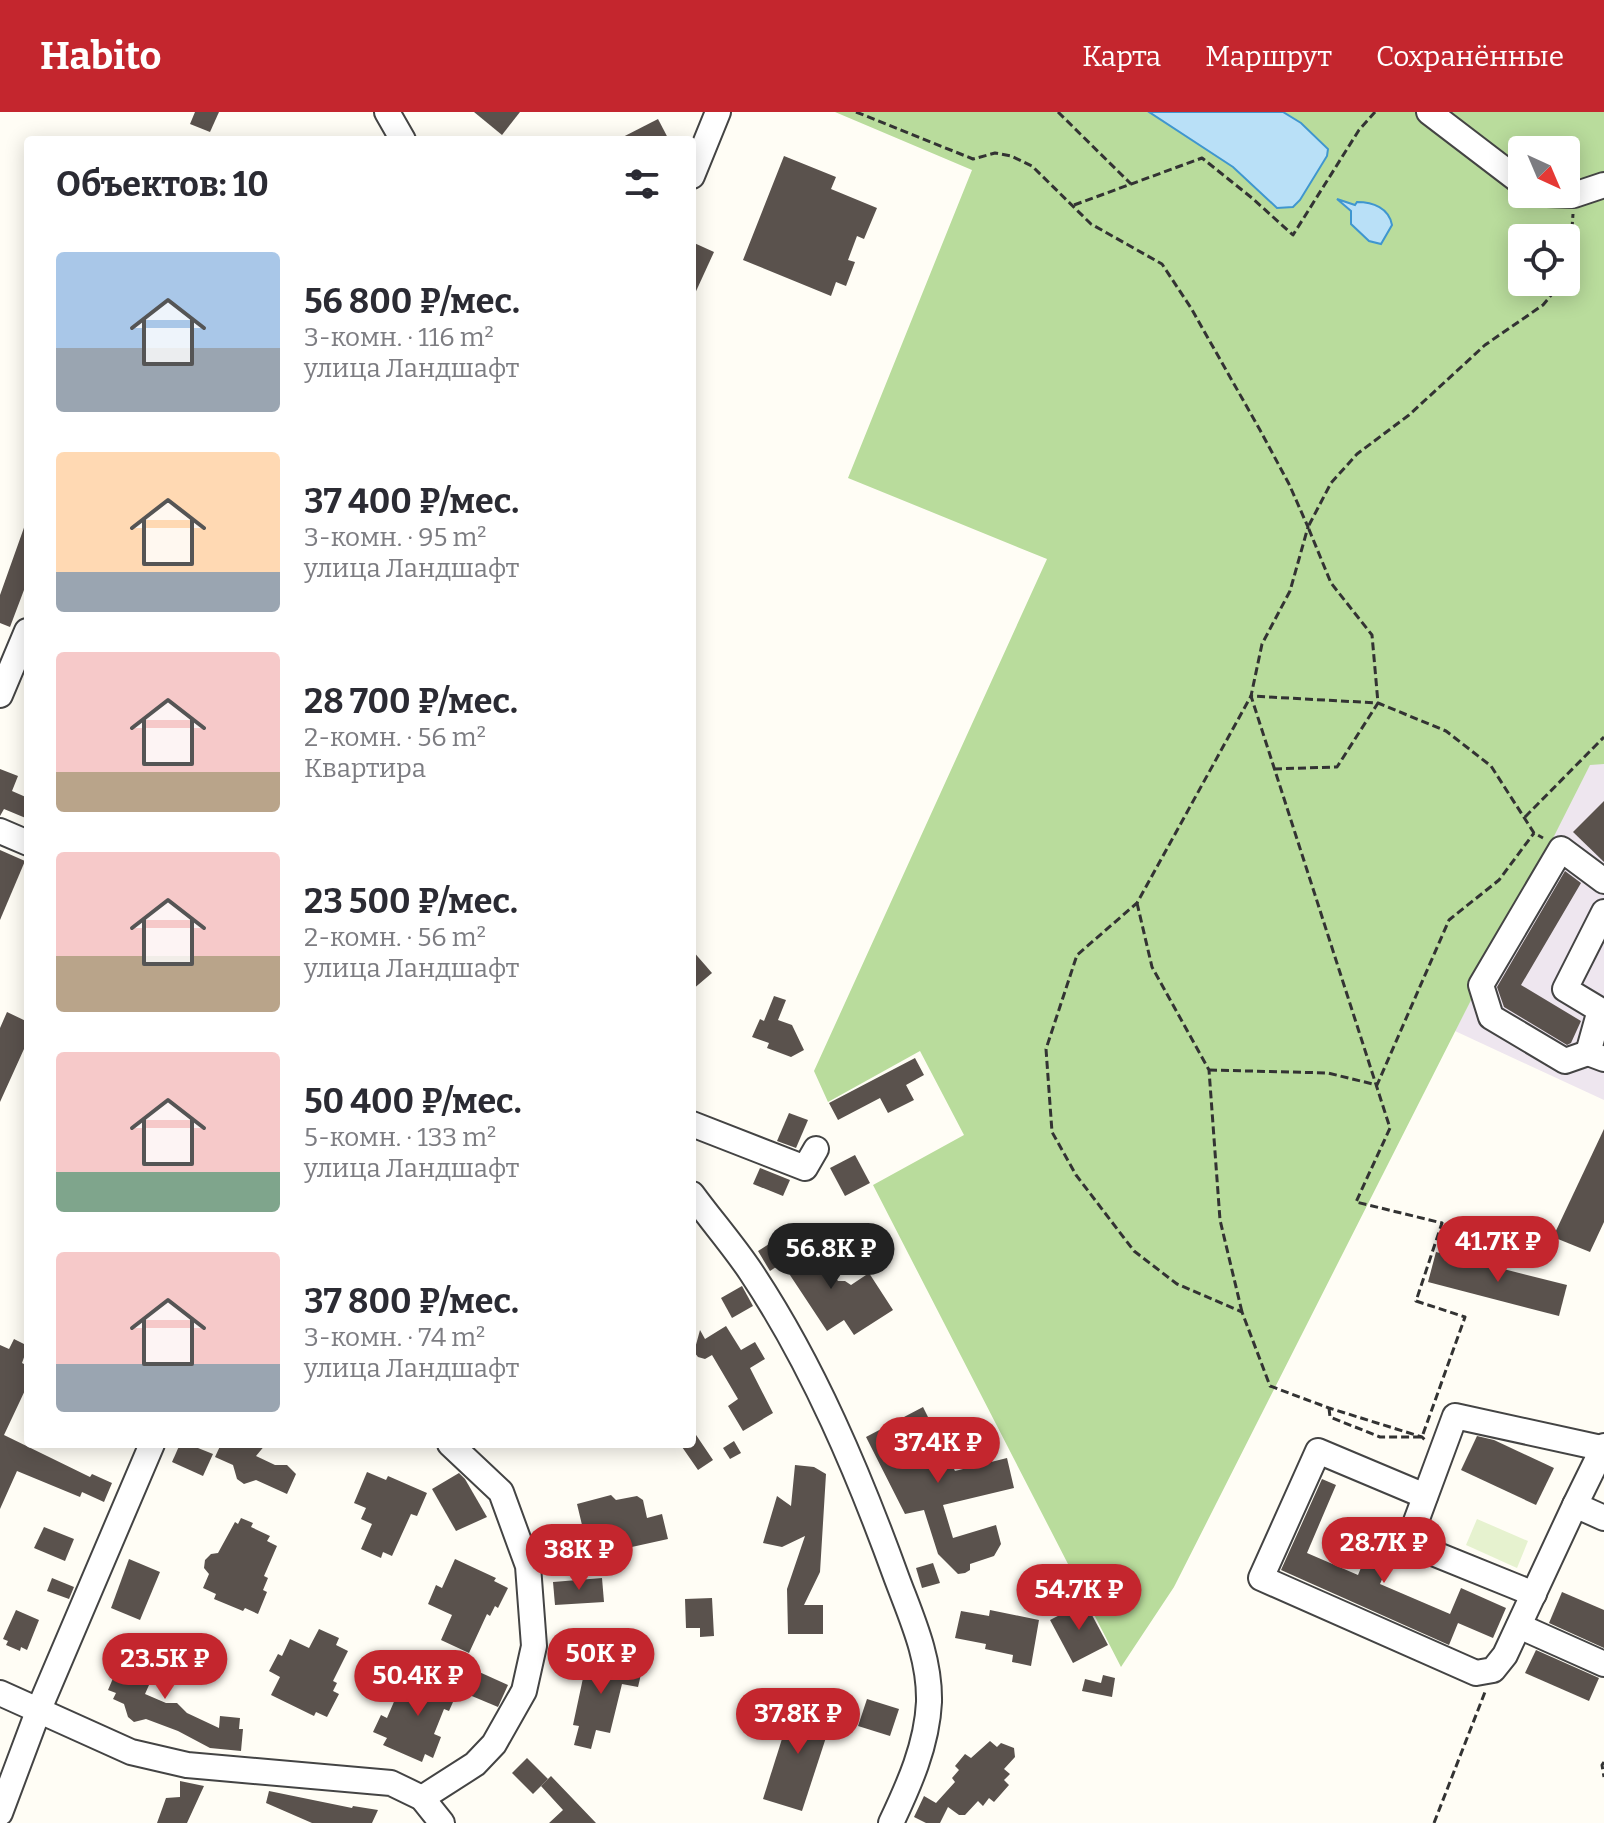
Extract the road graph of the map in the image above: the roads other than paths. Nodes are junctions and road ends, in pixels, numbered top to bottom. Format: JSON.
{"nodes":[{"id":1,"x":387,"y":112,"type":"edge"},
{"id":2,"x":718,"y":112,"type":"edge"},
{"id":3,"x":1429,"y":112,"type":"edge"},
{"id":4,"x":401,"y":136,"type":"edge"},
{"id":5,"x":696,"y":166,"type":"edge"},
{"id":6,"x":1508,"y":172,"type":"edge"},
{"id":7,"x":1604,"y":185,"type":"edge"},
{"id":8,"x":1580,"y":193,"type":"edge"},
{"id":9,"x":24,"y":638,"type":"edge"},
{"id":10,"x":0,"y":695,"type":"edge"},
{"id":11,"x":0,"y":831,"type":"edge"},
{"id":12,"x":24,"y":841,"type":"edge"},
{"id":13,"x":1604,"y":881,"type":"edge"},
{"id":14,"x":1604,"y":912,"type":"edge"},
{"id":15,"x":1596,"y":1056,"type":"edge"},
{"id":16,"x":696,"y":1126,"type":"edge"},
{"id":17,"x":816,"y":1149,"type":"dead end"},
{"id":18,"x":696,"y":1199,"type":"edge"},
{"id":19,"x":1602,"y":1447,"type":"edge"},
{"id":20,"x":150,"y":1448,"type":"edge"},
{"id":21,"x":454,"y":1448,"type":"edge"},
{"id":22,"x":1425,"y":1496,"type":"junction"},
{"id":23,"x":1575,"y":1505,"type":"junction"},
{"id":24,"x":1604,"y":1518,"type":"edge"},
{"id":25,"x":1534,"y":1594,"type":"junction"},
{"id":26,"x":1519,"y":1626,"type":"junction"},
{"id":27,"x":1604,"y":1664,"type":"edge"},
{"id":28,"x":0,"y":1693,"type":"edge"},
{"id":29,"x":39,"y":1709,"type":"junction"},
{"id":30,"x":422,"y":1798,"type":"junction"},
{"id":31,"x":1,"y":1807,"type":"edge"},
{"id":32,"x":442,"y":1823,"type":"edge"},
{"id":33,"x":891,"y":1823,"type":"edge"}],
"edges":[{"from":1,"to":4,"type":"street"},
{"from":2,"to":5,"type":"street"},
{"from":3,"to":6,"type":"street"},
{"from":7,"to":8,"type":"street"},
{"from":9,"to":10,"type":"street"},
{"from":11,"to":12,"type":"street"},
{"from":13,"to":15,"type":"street"},
{"from":14,"to":15,"type":"street"},
{"from":16,"to":17,"type":"street"},
{"from":18,"to":33,"type":"street"},
{"from":19,"to":22,"type":"street"},
{"from":19,"to":23,"type":"street"},
{"from":20,"to":29,"type":"street"},
{"from":21,"to":30,"type":"street"},
{"from":22,"to":25,"type":"street"},
{"from":22,"to":26,"type":"street"},
{"from":23,"to":24,"type":"street"},
{"from":23,"to":25,"type":"street"},
{"from":25,"to":26,"type":"street"},
{"from":26,"to":27,"type":"street"},
{"from":28,"to":29,"type":"street"},
{"from":29,"to":30,"type":"street"},
{"from":29,"to":31,"type":"street"},
{"from":30,"to":32,"type":"street"}]}
